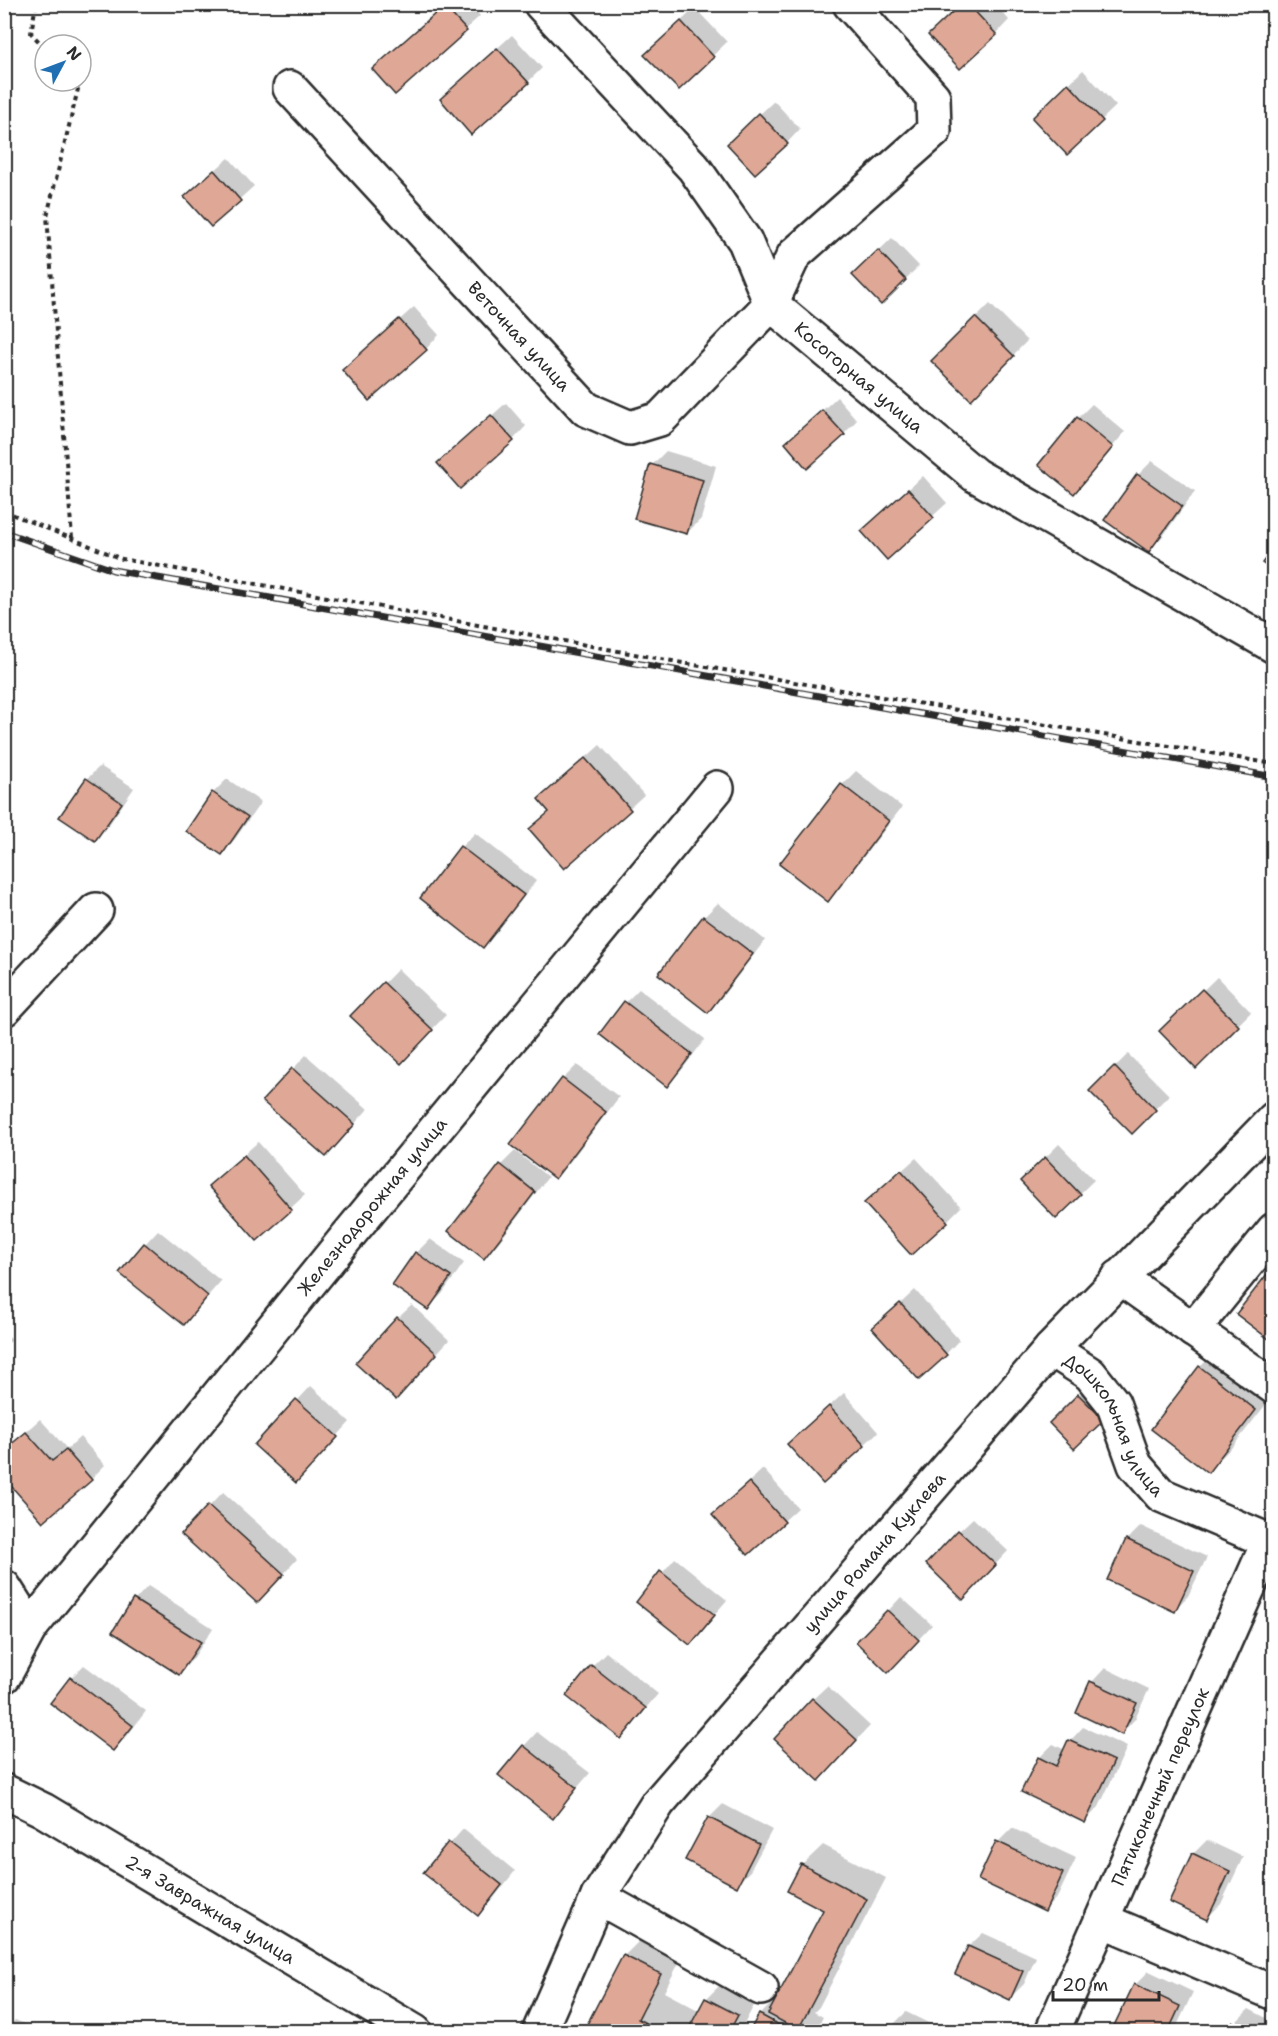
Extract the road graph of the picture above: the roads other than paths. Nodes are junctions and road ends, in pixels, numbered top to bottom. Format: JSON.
{"nodes":[{"id":1,"x":541,"y":4,"type":"edge"},
{"id":2,"x":850,"y":4,"type":"edge"},
{"id":3,"x":290,"y":88,"type":"dead end"},
{"id":4,"x":771,"y":304,"type":"junction"},
{"id":5,"x":1274,"y":646,"type":"edge"},
{"id":6,"x":717,"y":788,"type":"dead end"},
{"id":7,"x":96,"y":910,"type":"dead end"},
{"id":8,"x":4,"y":1010,"type":"edge"},
{"id":9,"x":1274,"y":1119,"type":"edge"},
{"id":10,"x":1274,"y":1230,"type":"edge"},
{"id":11,"x":1119,"y":1277,"type":"junction"},
{"id":12,"x":1193,"y":1330,"type":"junction"},
{"id":13,"x":1051,"y":1350,"type":"junction"},
{"id":14,"x":1274,"y":1387,"type":"edge"},
{"id":15,"x":1271,"y":1542,"type":"edge"},
{"id":16,"x":4,"y":1587,"type":"edge"},
{"id":17,"x":30,"y":1628,"type":"junction"},
{"id":18,"x":4,"y":1676,"type":"edge"},
{"id":19,"x":4,"y":1791,"type":"edge"},
{"id":20,"x":598,"y":1897,"type":"junction"},
{"id":21,"x":1102,"y":1920,"type":"junction"},
{"id":22,"x":761,"y":1988,"type":"dead end"},
{"id":23,"x":1274,"y":1993,"type":"edge"},
{"id":24,"x":415,"y":2031,"type":"edge"},
{"id":25,"x":538,"y":2031,"type":"edge"},
{"id":26,"x":1052,"y":2031,"type":"edge"}],
"edges":[{"from":1,"to":4,"type":"street","name":"Косогорная улица"},
{"from":2,"to":4,"type":"street","name":"Веточная улица"},
{"from":3,"to":4,"type":"street","name":"Веточная улица"},
{"from":4,"to":5,"type":"street","name":"Косогорная улица"},
{"from":6,"to":17,"type":"street","name":"Железнодорожная улица"},
{"from":7,"to":8,"type":"street"},
{"from":9,"to":11,"type":"street","name":"улица Романа Куклева"},
{"from":10,"to":12,"type":"street"},
{"from":11,"to":12,"type":"street"},
{"from":11,"to":13,"type":"street","name":"улица Романа Куклева"},
{"from":12,"to":14,"type":"street"},
{"from":13,"to":15,"type":"street","name":"Дошкольная улица"},
{"from":13,"to":20,"type":"street","name":"улица Романа Куклева"},
{"from":15,"to":21,"type":"street","name":"Пятиконечный переулок"},
{"from":16,"to":17,"type":"street"},
{"from":17,"to":18,"type":"street","name":"Железнодорожная улица"},
{"from":19,"to":24,"type":"street","name":"2-я Завражная улица"},
{"from":20,"to":22,"type":"street"},
{"from":20,"to":25,"type":"street","name":"улица Романа Куклева"},
{"from":21,"to":23,"type":"street"},
{"from":21,"to":26,"type":"street","name":"Пятиконечный переулок"}]}
